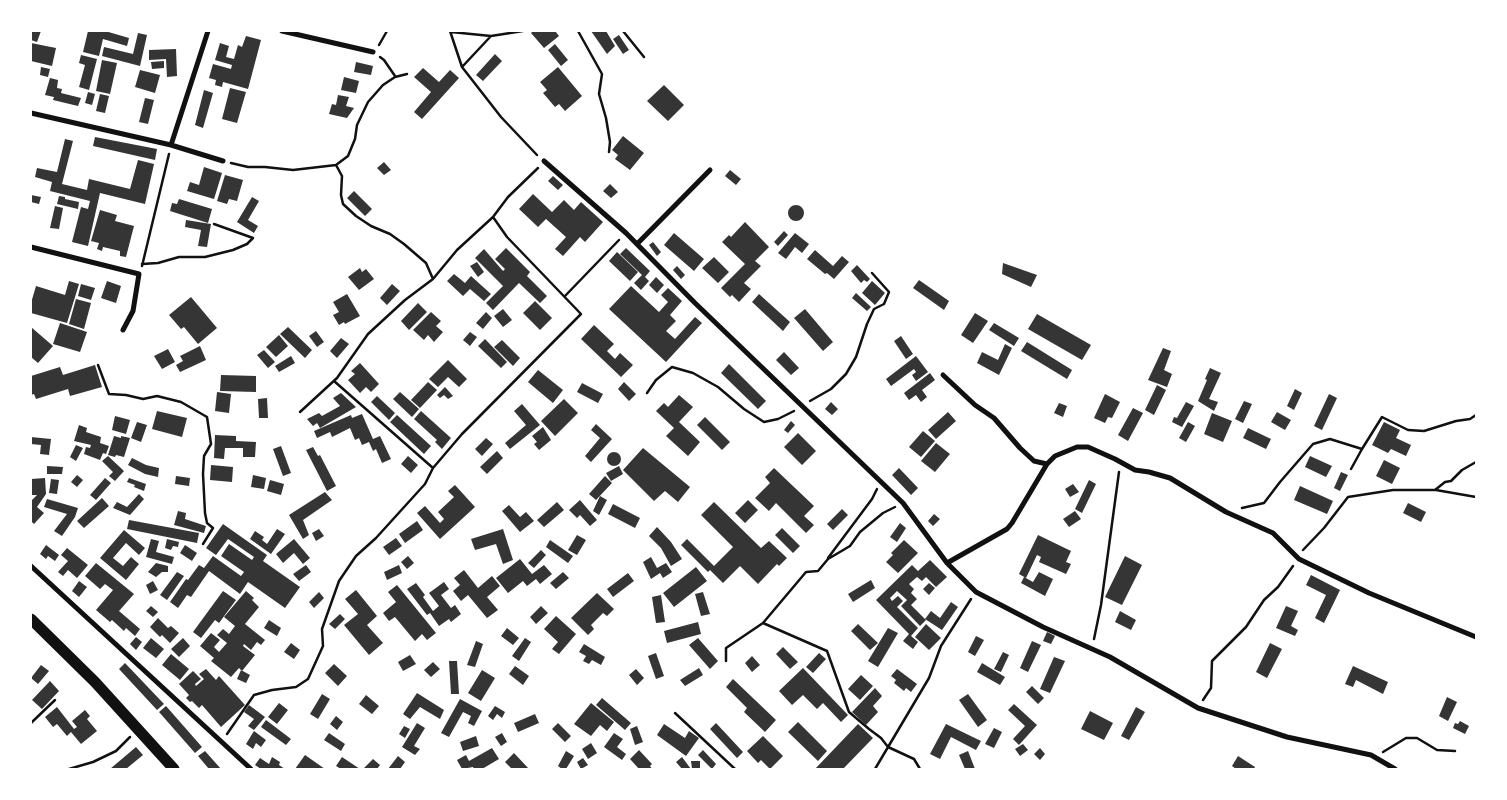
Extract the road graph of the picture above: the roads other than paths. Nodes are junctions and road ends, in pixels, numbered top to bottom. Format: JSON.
{"nodes":[{"id":1,"x":208,"y":31,"type":"edge"},
{"id":2,"x":282,"y":31,"type":"edge"},
{"id":3,"x":373,"y":52,"type":"road end"},
{"id":4,"x":31,"y":113,"type":"edge"},
{"id":5,"x":171,"y":145,"type":"junction"},
{"id":6,"x":222,"y":161,"type":"road end"},
{"id":7,"x":544,"y":162,"type":"road end"},
{"id":8,"x":710,"y":170,"type":"dead end"},
{"id":9,"x":637,"y":244,"type":"junction"},
{"id":10,"x":31,"y":247,"type":"edge"},
{"id":11,"x":123,"y":330,"type":"dead end"},
{"id":12,"x":943,"y":375,"type":"dead end"},
{"id":13,"x":1048,"y":464,"type":"junction"},
{"id":14,"x":947,"y":563,"type":"junction"},
{"id":15,"x":31,"y":566,"type":"edge"},
{"id":16,"x":31,"y":619,"type":"edge"},
{"id":17,"x":1476,"y":637,"type":"edge"},
{"id":18,"x":174,"y":769,"type":"edge"},
{"id":19,"x":251,"y":769,"type":"edge"},
{"id":20,"x":1395,"y":769,"type":"edge"}],
"edges":[{"from":1,"to":5,"type":"street"},
{"from":2,"to":3,"type":"street"},
{"from":4,"to":5,"type":"street"},
{"from":5,"to":6,"type":"street"},
{"from":7,"to":9,"type":"street"},
{"from":8,"to":9,"type":"street"},
{"from":9,"to":14,"type":"street"},
{"from":10,"to":11,"type":"street"},
{"from":12,"to":13,"type":"street"},
{"from":13,"to":14,"type":"street"},
{"from":13,"to":17,"type":"street"},
{"from":14,"to":20,"type":"street"},
{"from":15,"to":19,"type":"street"},
{"from":16,"to":18,"type":"highway"}]}
